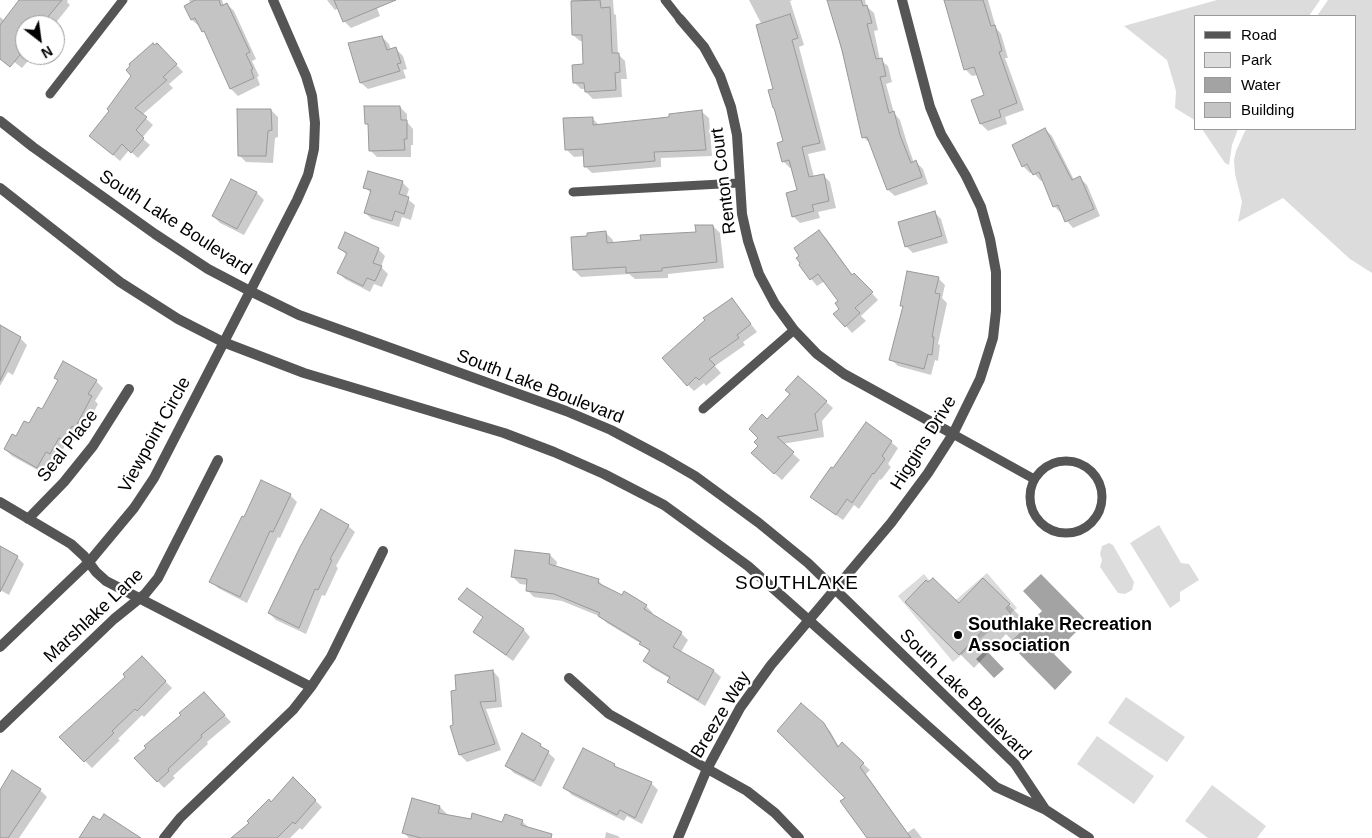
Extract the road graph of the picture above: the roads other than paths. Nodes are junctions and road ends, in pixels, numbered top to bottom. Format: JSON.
{"nodes":[{"id":1,"x":122,"y":0,"type":"edge"},
{"id":2,"x":273,"y":0,"type":"edge"},
{"id":3,"x":666,"y":0,"type":"edge"},
{"id":4,"x":902,"y":0,"type":"edge"},
{"id":5,"x":680,"y":19,"type":"joint"},
{"id":6,"x":50,"y":94,"type":"dead end"},
{"id":7,"x":0,"y":121,"type":"edge"},
{"id":8,"x":739,"y":183,"type":"junction"},
{"id":9,"x":0,"y":188,"type":"edge"},
{"id":10,"x":573,"y":192,"type":"dead end"},
{"id":11,"x":250,"y":291,"type":"junction"},
{"id":12,"x":794,"y":330,"type":"junction"},
{"id":13,"x":223,"y":342,"type":"junction"},
{"id":14,"x":129,"y":389,"type":"dead end"},
{"id":15,"x":703,"y":409,"type":"dead end"},
{"id":16,"x":953,"y":434,"type":"junction"},
{"id":17,"x":218,"y":460,"type":"dead end"},
{"id":18,"x":1034,"y":479,"type":"junction"},
{"id":19,"x":0,"y":502,"type":"edge"},
{"id":20,"x":28,"y":518,"type":"junction"},
{"id":21,"x":383,"y":551,"type":"dead end"},
{"id":22,"x":89,"y":562,"type":"junction"},
{"id":23,"x":835,"y":590,"type":"junction"},
{"id":24,"x":139,"y":599,"type":"junction"},
{"id":25,"x":809,"y":619,"type":"junction"},
{"id":26,"x":0,"y":647,"type":"edge"},
{"id":27,"x":569,"y":678,"type":"dead end"},
{"id":28,"x":311,"y":687,"type":"junction"},
{"id":29,"x":0,"y":728,"type":"edge"},
{"id":30,"x":707,"y":768,"type":"junction"},
{"id":31,"x":1046,"y":810,"type":"junction"},
{"id":32,"x":164,"y":838,"type":"edge"},
{"id":33,"x":678,"y":838,"type":"edge"},
{"id":34,"x":799,"y":838,"type":"edge"},
{"id":35,"x":1089,"y":838,"type":"edge"}],
"edges":[{"from":1,"to":6,"type":"lane"},
{"from":2,"to":11,"type":"street","name":"Viewpoint Circle"},
{"from":3,"to":5,"type":"lane"},
{"from":4,"to":16,"type":"street","name":"Higgins Drive"},
{"from":5,"to":8,"type":"street","name":"Renton Court"},
{"from":7,"to":11,"type":"street","name":"South Lake Boulevard"},
{"from":8,"to":10,"type":"lane"},
{"from":8,"to":12,"type":"street","name":"Renton Court"},
{"from":9,"to":13,"type":"street"},
{"from":11,"to":13,"type":"street","name":"Viewpoint Circle"},
{"from":11,"to":23,"type":"street","name":"South Lake Boulevard"},
{"from":12,"to":15,"type":"lane"},
{"from":12,"to":16,"type":"street","name":"Renton Court"},
{"from":13,"to":22,"type":"street","name":"Viewpoint Circle"},
{"from":13,"to":25,"type":"street"},
{"from":14,"to":20,"type":"street","name":"Seal Place"},
{"from":16,"to":18,"type":"lane"},
{"from":16,"to":23,"type":"street","name":"Higgins Drive"},
{"from":17,"to":24,"type":"street","name":"Marshlake Lane"},
{"from":18,"to":18,"type":"lane"},
{"from":19,"to":20,"type":"street"},
{"from":20,"to":22,"type":"street"},
{"from":21,"to":28,"type":"street"},
{"from":22,"to":24,"type":"street"},
{"from":22,"to":26,"type":"street","name":"Viewpoint Circle"},
{"from":23,"to":25,"type":"street","name":"Higgins Drive"},
{"from":23,"to":31,"type":"street","name":"South Lake Boulevard"},
{"from":24,"to":28,"type":"street"},
{"from":24,"to":29,"type":"street","name":"Marshlake Lane"},
{"from":25,"to":30,"type":"street","name":"Breeze Way"},
{"from":25,"to":31,"type":"street"},
{"from":27,"to":30,"type":"street"},
{"from":28,"to":32,"type":"street"},
{"from":30,"to":33,"type":"street","name":"Breeze Way"},
{"from":30,"to":34,"type":"street"},
{"from":31,"to":35,"type":"street"}]}
